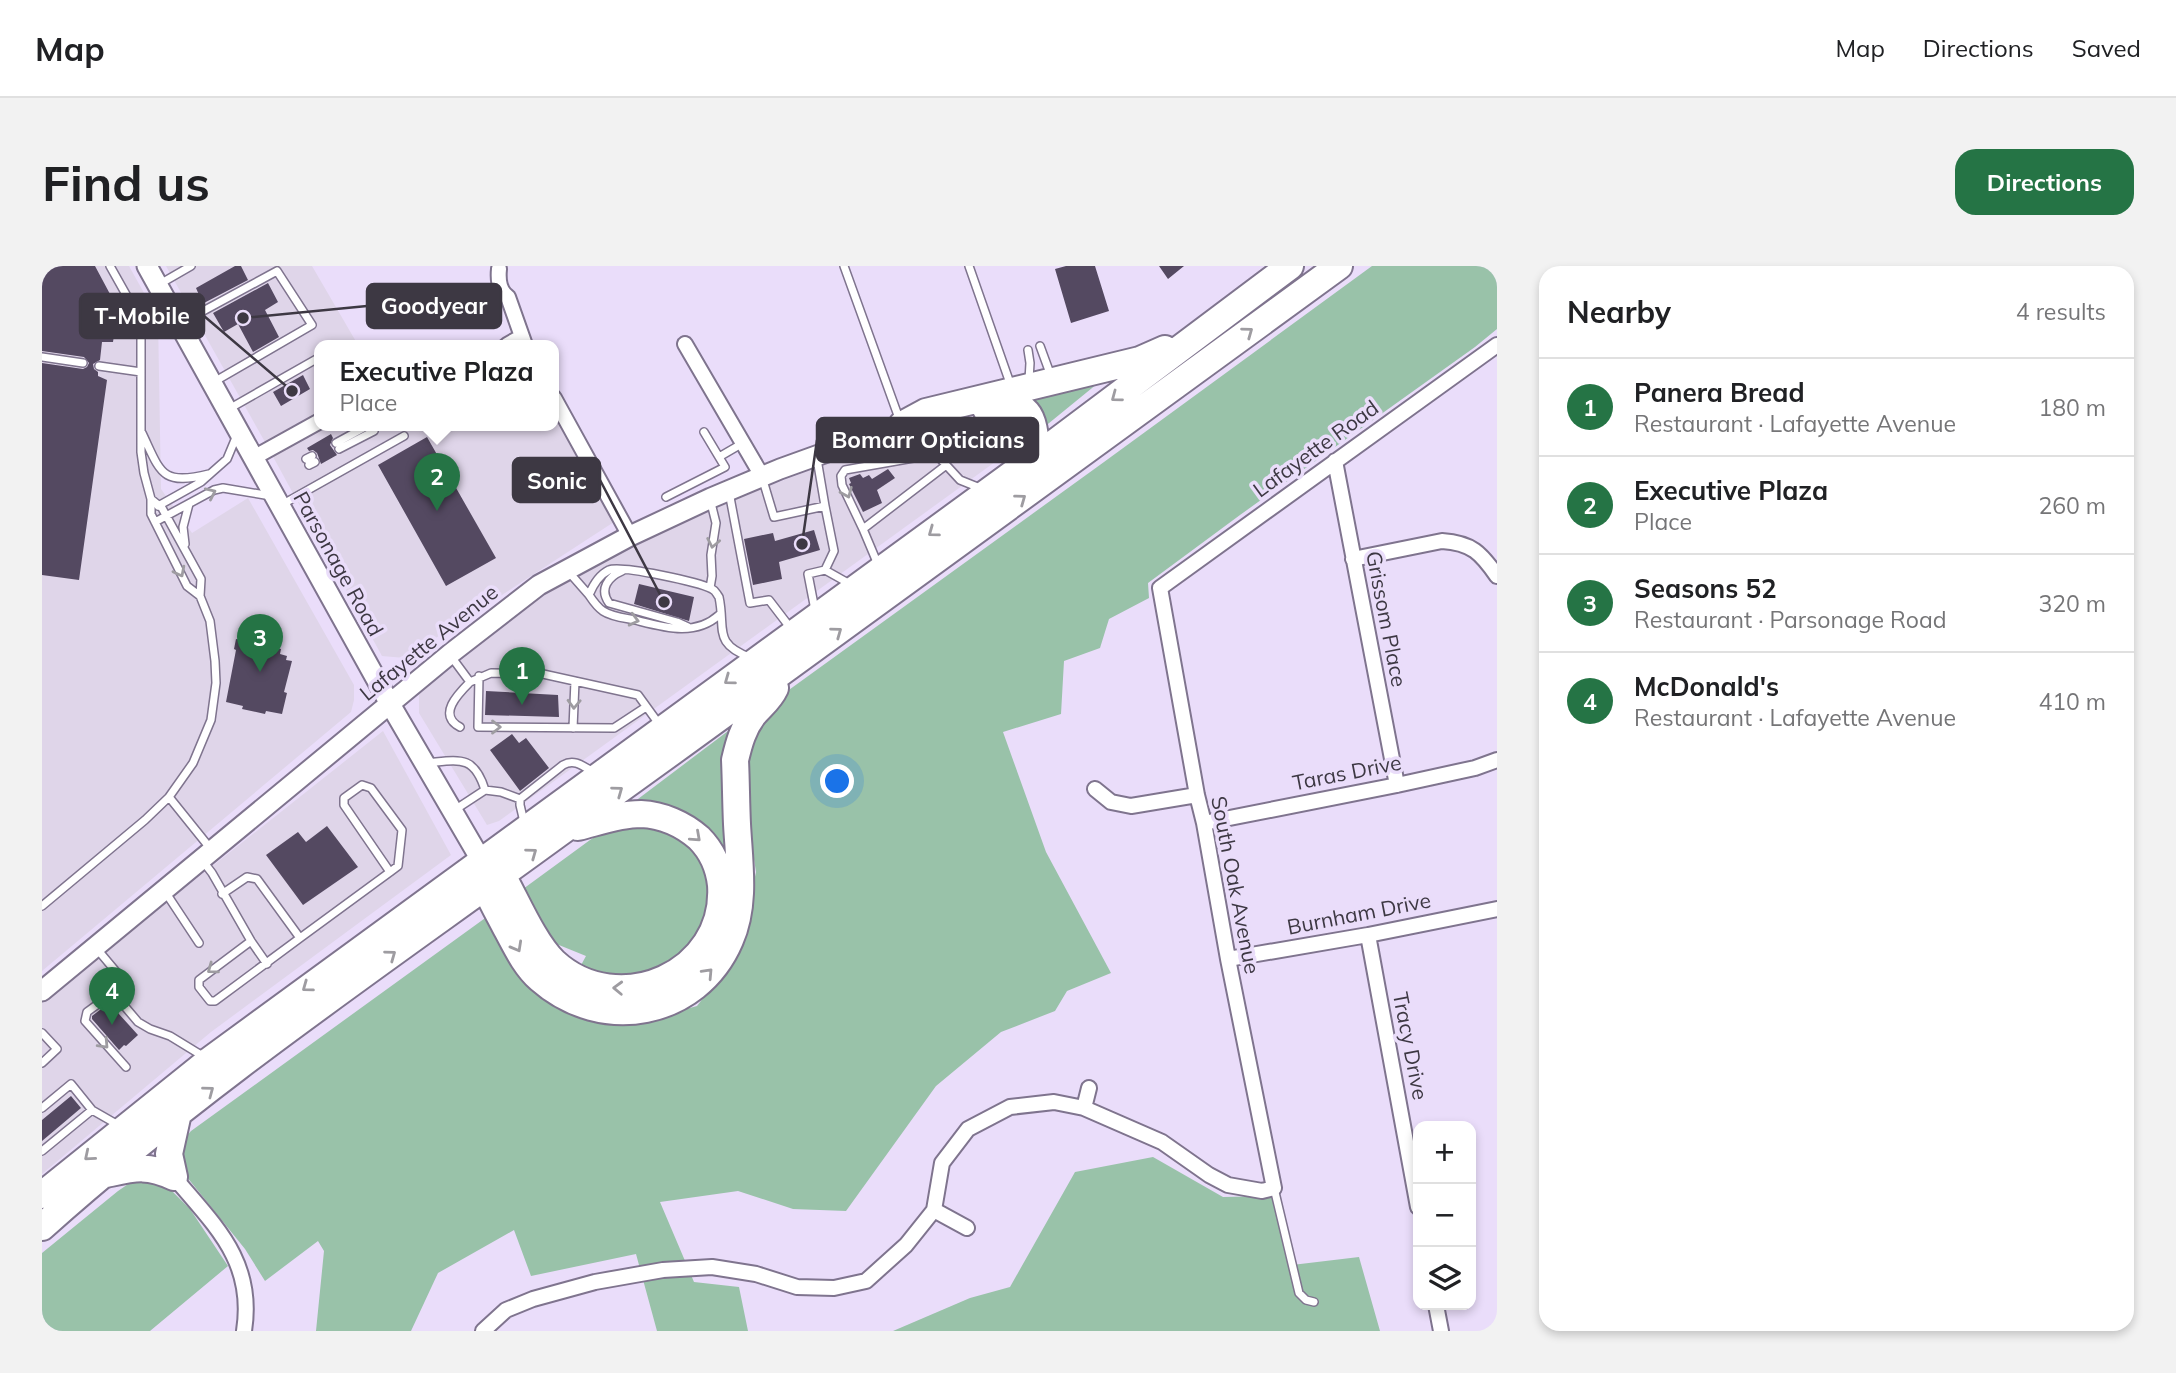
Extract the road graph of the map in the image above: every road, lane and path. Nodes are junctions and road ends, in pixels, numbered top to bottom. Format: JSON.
{"nodes":[{"id":1,"x":110,"y":266,"type":"edge"},
{"id":2,"x":147,"y":266,"type":"edge"},
{"id":3,"x":191,"y":266,"type":"edge"},
{"id":4,"x":844,"y":266,"type":"edge"},
{"id":5,"x":969,"y":266,"type":"edge"},
{"id":6,"x":1290,"y":266,"type":"edge"},
{"id":7,"x":1339,"y":266,"type":"edge"},
{"id":8,"x":498,"y":267,"type":"edge"},
{"id":9,"x":157,"y":285,"type":"junction"},
{"id":10,"x":179,"y":324,"type":"junction"},
{"id":11,"x":523,"y":340,"type":"edge"},
{"id":12,"x":1190,"y":341,"type":"junction"},
{"id":13,"x":685,"y":344,"type":"dead end"},
{"id":14,"x":1497,"y":345,"type":"edge"},
{"id":15,"x":1040,"y":346,"type":"dead end"},
{"id":16,"x":1028,"y":349,"type":"dead end"},
{"id":17,"x":42,"y":357,"type":"edge"},
{"id":18,"x":314,"y":360,"type":"edge"},
{"id":19,"x":83,"y":363,"type":"dead end"},
{"id":20,"x":99,"y":366,"type":"dead end"},
{"id":21,"x":141,"y":372,"type":"junction"},
{"id":22,"x":211,"y":383,"type":"junction"},
{"id":23,"x":1031,"y":386,"type":"junction"},
{"id":24,"x":559,"y":407,"type":"edge"},
{"id":25,"x":226,"y":411,"type":"junction"},
{"id":26,"x":931,"y":421,"type":"junction"},
{"id":27,"x":314,"y":424,"type":"edge"},
{"id":28,"x":902,"y":425,"type":"junction"},
{"id":29,"x":141,"y":430,"type":"junction"},
{"id":30,"x":372,"y":431,"type":"edge"},
{"id":31,"x":704,"y":432,"type":"dead end"},
{"id":32,"x":238,"y":433,"type":"junction"},
{"id":33,"x":404,"y":436,"type":"dead end"},
{"id":34,"x":743,"y":443,"type":"junction"},
{"id":35,"x":337,"y":446,"type":"dead end"},
{"id":36,"x":971,"y":446,"type":"dead end"},
{"id":37,"x":936,"y":454,"type":"junction"},
{"id":38,"x":817,"y":455,"type":"junction"},
{"id":39,"x":719,"y":457,"type":"junction"},
{"id":40,"x":1037,"y":457,"type":"junction"},
{"id":41,"x":253,"y":458,"type":"junction"},
{"id":42,"x":1335,"y":461,"type":"junction"},
{"id":43,"x":945,"y":466,"type":"junction"},
{"id":44,"x":715,"y":472,"type":"junction"},
{"id":45,"x":209,"y":474,"type":"junction"},
{"id":46,"x":762,"y":476,"type":"junction"},
{"id":47,"x":677,"y":491,"type":"junction"},
{"id":48,"x":989,"y":492,"type":"junction"},
{"id":49,"x":721,"y":494,"type":"junction"},
{"id":50,"x":666,"y":497,"type":"dead end"},
{"id":51,"x":151,"y":499,"type":"junction"},
{"id":52,"x":276,"y":501,"type":"junction"},
{"id":53,"x":189,"y":504,"type":"junction"},
{"id":54,"x":159,"y":505,"type":"junction"},
{"id":55,"x":825,"y":506,"type":"junction"},
{"id":56,"x":687,"y":509,"type":"junction"},
{"id":57,"x":151,"y":510,"type":"junction"},
{"id":58,"x":166,"y":516,"type":"junction"},
{"id":59,"x":155,"y":522,"type":"junction"},
{"id":60,"x":863,"y":529,"type":"junction"},
{"id":61,"x":630,"y":536,"type":"junction"},
{"id":62,"x":187,"y":551,"type":"junction"},
{"id":63,"x":1353,"y":559,"type":"junction"},
{"id":64,"x":626,"y":569,"type":"junction"},
{"id":65,"x":566,"y":570,"type":"junction"},
{"id":66,"x":825,"y":570,"type":"junction"},
{"id":67,"x":880,"y":571,"type":"junction"},
{"id":68,"x":1497,"y":576,"type":"edge"},
{"id":69,"x":857,"y":587,"type":"junction"},
{"id":70,"x":710,"y":588,"type":"junction"},
{"id":71,"x":1160,"y":588,"type":"joint"},
{"id":72,"x":589,"y":594,"type":"junction"},
{"id":73,"x":200,"y":596,"type":"junction"},
{"id":74,"x":719,"y":615,"type":"junction"},
{"id":75,"x":817,"y":617,"type":"junction"},
{"id":76,"x":689,"y":628,"type":"junction"},
{"id":77,"x":794,"y":633,"type":"junction"},
{"id":78,"x":450,"y":654,"type":"junction"},
{"id":79,"x":757,"y":660,"type":"junction"},
{"id":80,"x":781,"y":672,"type":"junction"},
{"id":81,"x":480,"y":676,"type":"junction"},
{"id":82,"x":575,"y":681,"type":"junction"},
{"id":83,"x":470,"y":682,"type":"junction"},
{"id":84,"x":390,"y":704,"type":"junction"},
{"id":85,"x":646,"y":707,"type":"junction"},
{"id":86,"x":460,"y":727,"type":"dead end"},
{"id":87,"x":573,"y":728,"type":"junction"},
{"id":88,"x":662,"y":728,"type":"junction"},
{"id":89,"x":1497,"y":760,"type":"edge"},
{"id":90,"x":422,"y":763,"type":"junction"},
{"id":91,"x":599,"y":775,"type":"junction"},
{"id":92,"x":1397,"y":785,"type":"junction"},
{"id":93,"x":1095,"y":789,"type":"dead end"},
{"id":94,"x":485,"y":790,"type":"junction"},
{"id":95,"x":1197,"y":795,"type":"junction"},
{"id":96,"x":169,"y":797,"type":"junction"},
{"id":97,"x":520,"y":799,"type":"junction"},
{"id":98,"x":452,"y":812,"type":"junction"},
{"id":99,"x":1204,"y":823,"type":"junction"},
{"id":100,"x":526,"y":828,"type":"junction"},
{"id":101,"x":563,"y":831,"type":"junction"},
{"id":102,"x":207,"y":855,"type":"junction"},
{"id":103,"x":390,"y":872,"type":"junction"},
{"id":104,"x":489,"y":874,"type":"junction"},
{"id":105,"x":164,"y":889,"type":"junction"},
{"id":106,"x":222,"y":894,"type":"junction"},
{"id":107,"x":42,"y":906,"type":"edge"},
{"id":108,"x":1497,"y":909,"type":"edge"},
{"id":109,"x":1368,"y":935,"type":"junction"},
{"id":110,"x":300,"y":938,"type":"junction"},
{"id":111,"x":251,"y":941,"type":"junction"},
{"id":112,"x":199,"y":943,"type":"dead end"},
{"id":113,"x":94,"y":946,"type":"junction"},
{"id":114,"x":1228,"y":959,"type":"junction"},
{"id":115,"x":267,"y":964,"type":"junction"},
{"id":116,"x":118,"y":974,"type":"dead end"},
{"id":117,"x":42,"y":991,"type":"edge"},
{"id":118,"x":42,"y":1033,"type":"edge"},
{"id":119,"x":210,"y":1060,"type":"junction"},
{"id":120,"x":42,"y":1063,"type":"edge"},
{"id":121,"x":126,"y":1067,"type":"dead end"},
{"id":122,"x":1089,"y":1088,"type":"dead end"},
{"id":123,"x":44,"y":1106,"type":"edge"},
{"id":124,"x":56,"y":1108,"type":"dead end"},
{"id":125,"x":1084,"y":1108,"type":"junction"},
{"id":126,"x":92,"y":1110,"type":"junction"},
{"id":127,"x":178,"y":1113,"type":"junction"},
{"id":128,"x":72,"y":1115,"type":"dead end"},
{"id":129,"x":81,"y":1119,"type":"junction"},
{"id":130,"x":123,"y":1128,"type":"junction"},
{"id":131,"x":56,"y":1129,"type":"dead end"},
{"id":132,"x":65,"y":1132,"type":"junction"},
{"id":133,"x":42,"y":1152,"type":"edge"},
{"id":134,"x":104,"y":1174,"type":"junction"},
{"id":135,"x":174,"y":1177,"type":"junction"},
{"id":136,"x":1414,"y":1184,"type":"edge"},
{"id":137,"x":1274,"y":1188,"type":"junction"},
{"id":138,"x":42,"y":1195,"type":"edge"},
{"id":139,"x":934,"y":1209,"type":"junction"},
{"id":140,"x":42,"y":1227,"type":"edge"},
{"id":141,"x":967,"y":1228,"type":"dead end"},
{"id":142,"x":1314,"y":1302,"type":"dead end"},
{"id":143,"x":1437,"y":1310,"type":"edge"},
{"id":144,"x":244,"y":1331,"type":"edge"},
{"id":145,"x":483,"y":1331,"type":"edge"},
{"id":146,"x":1441,"y":1331,"type":"edge"}],
"edges":[{"from":1,"to":21,"type":"lane"},
{"from":2,"to":9,"type":"street","name":"Parsonage Road"},
{"from":3,"to":9,"type":"lane"},
{"from":4,"to":28,"type":"lane"},
{"from":5,"to":23,"type":"lane"},
{"from":6,"to":12,"type":"highway"},
{"from":80,"to":7,"type":"highway","one_way":true},
{"from":8,"to":11,"type":"street"},
{"from":9,"to":10,"type":"street","name":"Parsonage Road"},
{"from":10,"to":22,"type":"street","name":"Parsonage Road"},
{"from":10,"to":22,"type":"lane"},
{"from":12,"to":23,"type":"highway"},
{"from":12,"to":40,"type":"highway","one_way":true},
{"from":13,"to":34,"type":"street"},
{"from":14,"to":42,"type":"street","name":"Lafayette Road"},
{"from":15,"to":23,"type":"lane"},
{"from":16,"to":23,"type":"lane"},
{"from":17,"to":19,"type":"lane"},
{"from":18,"to":25,"type":"lane"},
{"from":20,"to":21,"type":"lane"},
{"from":21,"to":29,"type":"lane"},
{"from":22,"to":25,"type":"street","name":"Parsonage Road"},
{"from":23,"to":28,"type":"highway"},
{"from":24,"to":61,"type":"street"},
{"from":25,"to":32,"type":"street","name":"Parsonage Road"},
{"from":26,"to":28,"type":"highway"},
{"from":26,"to":37,"type":"lane"},
{"from":26,"to":40,"type":"highway"},
{"from":27,"to":41,"type":"street"},
{"from":28,"to":38,"type":"street","name":"Lafayette Avenue"},
{"from":29,"to":45,"type":"lane"},
{"from":29,"to":51,"type":"lane"},
{"from":30,"to":35,"type":"lane"},
{"from":31,"to":39,"type":"lane"},
{"from":32,"to":41,"type":"street","name":"Parsonage Road"},
{"from":32,"to":45,"type":"lane"},
{"from":33,"to":52,"type":"lane"},
{"from":34,"to":39,"type":"lane"},
{"from":34,"to":46,"type":"street"},
{"from":36,"to":37,"type":"lane"},
{"from":37,"to":43,"type":"lane"},
{"from":37,"to":60,"type":"lane","one_way":true},
{"from":38,"to":46,"type":"street","name":"Lafayette Avenue"},
{"from":38,"to":55,"type":"lane"},
{"from":39,"to":44,"type":"lane"},
{"from":40,"to":48,"type":"highway"},
{"from":41,"to":52,"type":"street","name":"Parsonage Road"},
{"from":42,"to":63,"type":"street","name":"Grissom Place"},
{"from":42,"to":71,"type":"street","name":"Lafayette Road"},
{"from":43,"to":48,"type":"lane"},
{"from":43,"to":60,"type":"lane"},
{"from":44,"to":47,"type":"lane"},
{"from":44,"to":49,"type":"lane"},
{"from":45,"to":54,"type":"lane"},
{"from":46,"to":49,"type":"street","name":"Lafayette Avenue"},
{"from":46,"to":55,"type":"lane"},
{"from":47,"to":50,"type":"lane"},
{"from":47,"to":56,"type":"lane"},
{"from":48,"to":67,"type":"highway","one_way":true},
{"from":49,"to":56,"type":"street","name":"Lafayette Avenue"},
{"from":49,"to":70,"type":"lane","one_way":true},
{"from":49,"to":77,"type":"lane"},
{"from":51,"to":54,"type":"lane"},
{"from":51,"to":57,"type":"lane"},
{"from":53,"to":52,"type":"lane","one_way":true},
{"from":52,"to":84,"type":"street","name":"Parsonage Road"},
{"from":53,"to":58,"type":"lane"},
{"from":53,"to":62,"type":"lane"},
{"from":54,"to":57,"type":"lane"},
{"from":54,"to":58,"type":"lane"},
{"from":55,"to":66,"type":"lane"},
{"from":56,"to":61,"type":"street","name":"Lafayette Avenue"},
{"from":57,"to":59,"type":"lane"},
{"from":58,"to":59,"type":"lane"},
{"from":58,"to":62,"type":"lane"},
{"from":59,"to":73,"type":"lane","one_way":true},
{"from":60,"to":67,"type":"lane"},
{"from":61,"to":65,"type":"street","name":"Lafayette Avenue"},
{"from":62,"to":73,"type":"lane"},
{"from":63,"to":68,"type":"street"},
{"from":63,"to":92,"type":"street","name":"Grissom Place"},
{"from":64,"to":70,"type":"lane"},
{"from":64,"to":72,"type":"lane"},
{"from":64,"to":76,"type":"lane"},
{"from":65,"to":72,"type":"lane"},
{"from":65,"to":78,"type":"street","name":"Lafayette Avenue"},
{"from":66,"to":69,"type":"lane"},
{"from":66,"to":75,"type":"lane"},
{"from":67,"to":69,"type":"highway"},
{"from":69,"to":75,"type":"highway"},
{"from":70,"to":74,"type":"lane"},
{"from":71,"to":95,"type":"street","name":"South Oak Avenue"},
{"from":72,"to":76,"type":"lane","one_way":true},
{"from":73,"to":96,"type":"lane"},
{"from":74,"to":76,"type":"lane"},
{"from":74,"to":79,"type":"lane"},
{"from":75,"to":77,"type":"highway"},
{"from":77,"to":79,"type":"highway"},
{"from":78,"to":83,"type":"lane"},
{"from":78,"to":84,"type":"street","name":"Lafayette Avenue"},
{"from":79,"to":88,"type":"highway","one_way":true},
{"from":101,"to":80,"type":"highway","one_way":true},
{"from":104,"to":80,"type":"highway","one_way":true},
{"from":81,"to":82,"type":"lane"},
{"from":81,"to":83,"type":"lane"},
{"from":81,"to":87,"type":"lane","one_way":true},
{"from":82,"to":85,"type":"lane"},
{"from":82,"to":87,"type":"lane","one_way":true},
{"from":83,"to":86,"type":"lane"},
{"from":84,"to":90,"type":"street","name":"Parsonage Road"},
{"from":84,"to":102,"type":"street","name":"Lafayette Avenue"},
{"from":85,"to":87,"type":"lane"},
{"from":85,"to":88,"type":"lane"},
{"from":88,"to":91,"type":"highway"},
{"from":89,"to":92,"type":"street","name":"Taras Drive"},
{"from":90,"to":94,"type":"lane"},
{"from":90,"to":98,"type":"street","name":"Parsonage Road"},
{"from":91,"to":97,"type":"lane"},
{"from":91,"to":100,"type":"highway"},
{"from":92,"to":99,"type":"street","name":"Taras Drive"},
{"from":93,"to":95,"type":"street"},
{"from":94,"to":97,"type":"lane"},
{"from":94,"to":98,"type":"lane"},
{"from":95,"to":99,"type":"street","name":"South Oak Avenue"},
{"from":96,"to":102,"type":"lane"},
{"from":96,"to":107,"type":"lane"},
{"from":97,"to":100,"type":"lane"},
{"from":98,"to":104,"type":"street","name":"Parsonage Road"},
{"from":99,"to":114,"type":"street","name":"South Oak Avenue"},
{"from":100,"to":104,"type":"highway"},
{"from":104,"to":101,"type":"highway","one_way":true},
{"from":101,"to":104,"type":"highway","one_way":true},
{"from":102,"to":105,"type":"street","name":"Lafayette Avenue"},
{"from":102,"to":106,"type":"lane"},
{"from":103,"to":103,"type":"lane"},
{"from":103,"to":110,"type":"lane"},
{"from":104,"to":119,"type":"highway","one_way":true},
{"from":127,"to":104,"type":"highway","one_way":true},
{"from":105,"to":112,"type":"lane"},
{"from":105,"to":113,"type":"street","name":"Lafayette Avenue"},
{"from":106,"to":110,"type":"lane"},
{"from":106,"to":111,"type":"lane"},
{"from":108,"to":109,"type":"street","name":"Burnham Drive"},
{"from":109,"to":114,"type":"street","name":"Burnham Drive"},
{"from":109,"to":136,"type":"street","name":"Tracy Drive"},
{"from":110,"to":115,"type":"lane"},
{"from":111,"to":115,"type":"lane"},
{"from":111,"to":115,"type":"lane","one_way":true},
{"from":113,"to":116,"type":"lane"},
{"from":113,"to":117,"type":"street","name":"Lafayette Avenue"},
{"from":114,"to":137,"type":"street","name":"South Oak Avenue"},
{"from":118,"to":120,"type":"lane"},
{"from":119,"to":121,"type":"lane","one_way":true},
{"from":119,"to":130,"type":"highway"},
{"from":122,"to":125,"type":"street"},
{"from":123,"to":124,"type":"lane"},
{"from":123,"to":126,"type":"lane"},
{"from":125,"to":137,"type":"street"},
{"from":125,"to":139,"type":"street"},
{"from":126,"to":129,"type":"lane"},
{"from":126,"to":130,"type":"lane"},
{"from":127,"to":134,"type":"highway"},
{"from":127,"to":135,"type":"highway"},
{"from":128,"to":129,"type":"lane"},
{"from":129,"to":132,"type":"lane"},
{"from":130,"to":138,"type":"highway","one_way":true},
{"from":131,"to":132,"type":"lane"},
{"from":132,"to":133,"type":"lane"},
{"from":134,"to":135,"type":"highway"},
{"from":134,"to":140,"type":"highway"},
{"from":135,"to":144,"type":"street"},
{"from":137,"to":142,"type":"lane"},
{"from":139,"to":141,"type":"street"},
{"from":139,"to":145,"type":"street"},
{"from":143,"to":146,"type":"street"}]}
